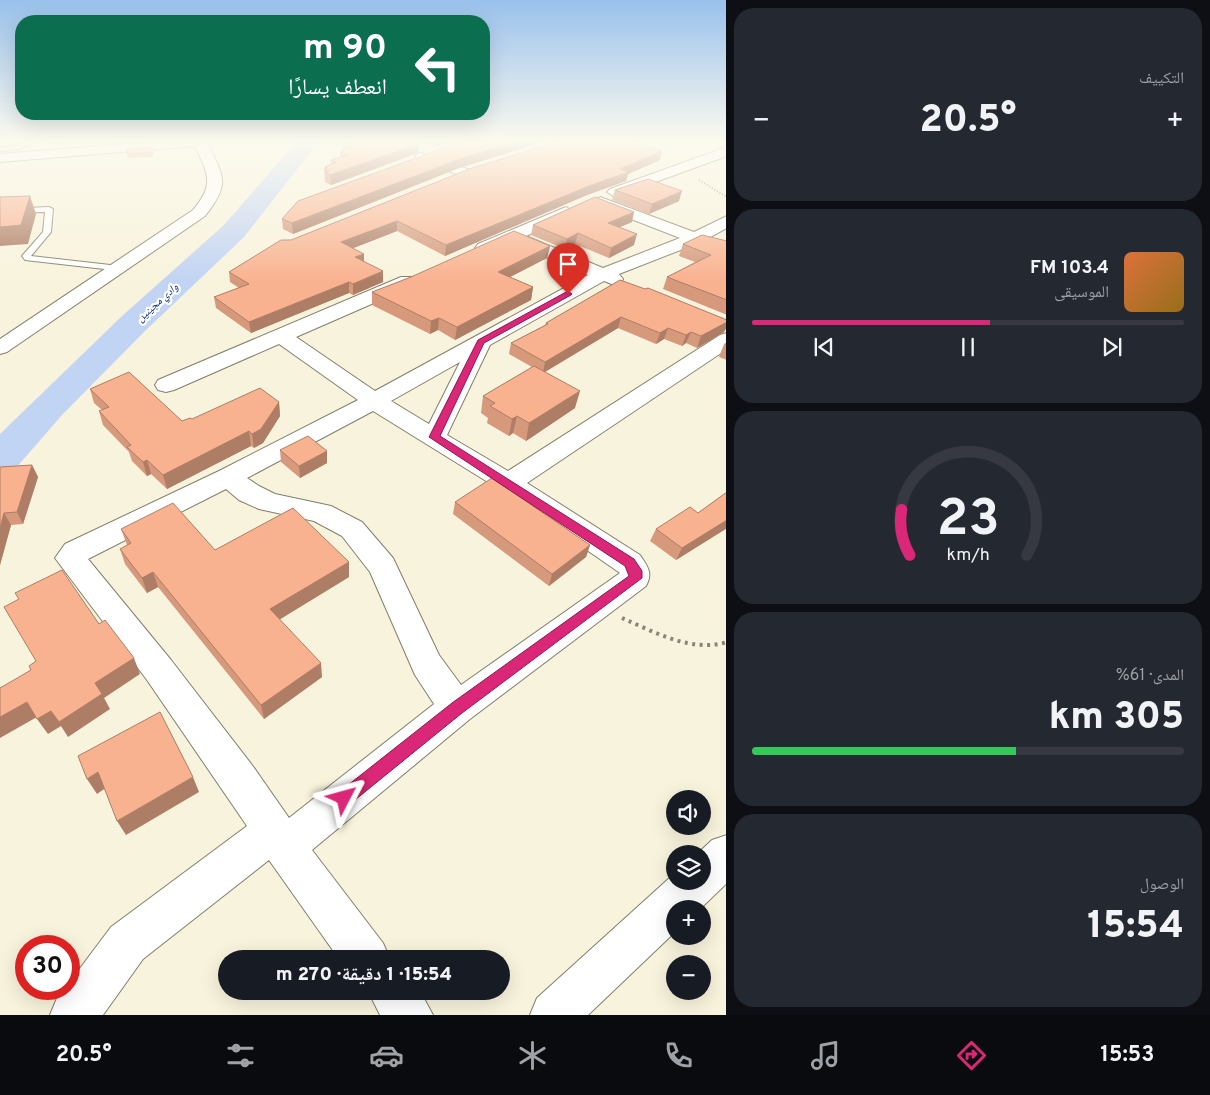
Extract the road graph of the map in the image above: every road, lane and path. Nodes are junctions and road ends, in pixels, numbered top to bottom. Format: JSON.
{"nodes":[{"id":1,"x":216,"y":187,"type":"edge"},
{"id":2,"x":629,"y":187,"type":"edge"},
{"id":3,"x":711,"y":187,"type":"edge"},
{"id":4,"x":726,"y":197,"type":"edge"},
{"id":5,"x":593,"y":200,"type":"junction"},
{"id":6,"x":0,"y":211,"type":"edge"},
{"id":7,"x":726,"y":221,"type":"edge"},
{"id":8,"x":512,"y":236,"type":"junction"},
{"id":9,"x":694,"y":238,"type":"junction"},
{"id":10,"x":718,"y":245,"type":"edge"},
{"id":11,"x":468,"y":255,"type":"edge"},
{"id":12,"x":119,"y":269,"type":"junction"},
{"id":13,"x":423,"y":274,"type":"edge"},
{"id":14,"x":602,"y":274,"type":"junction"},
{"id":15,"x":629,"y":285,"type":"edge"},
{"id":16,"x":723,"y":329,"type":"edge"},
{"id":17,"x":280,"y":336,"type":"junction"},
{"id":18,"x":481,"y":342,"type":"junction"},
{"id":19,"x":0,"y":348,"type":"edge"},
{"id":20,"x":166,"y":385,"type":"dead end"},
{"id":21,"x":374,"y":401,"type":"junction"},
{"id":22,"x":434,"y":437,"type":"junction"},
{"id":23,"x":228,"y":478,"type":"junction"},
{"id":24,"x":508,"y":483,"type":"junction"},
{"id":25,"x":596,"y":608,"type":"junction"},
{"id":26,"x":726,"y":642,"type":"edge"},
{"id":27,"x":457,"y":708,"type":"junction"},
{"id":28,"x":279,"y":839,"type":"junction"},
{"id":29,"x":726,"y":855,"type":"edge"},
{"id":30,"x":711,"y":869,"type":"edge"},
{"id":31,"x":688,"y":890,"type":"edge"},
{"id":32,"x":360,"y":950,"type":"edge"},
{"id":33,"x":397,"y":1000,"type":"edge"},
{"id":34,"x":74,"y":1015,"type":"edge"},
{"id":35,"x":408,"y":1015,"type":"edge"},
{"id":36,"x":554,"y":1015,"type":"edge"}],
"edges":[{"from":1,"to":12,"type":"street"},
{"from":2,"to":5,"type":"street"},
{"from":3,"to":4,"type":"path"},
{"from":5,"to":8,"type":"street"},
{"from":5,"to":9,"type":"street"},
{"from":6,"to":12,"type":"lane"},
{"from":7,"to":9,"type":"street"},
{"from":8,"to":11,"type":"street"},
{"from":8,"to":14,"type":"street"},
{"from":9,"to":10,"type":"street"},
{"from":9,"to":14,"type":"street"},
{"from":12,"to":19,"type":"street"},
{"from":13,"to":17,"type":"street"},
{"from":14,"to":15,"type":"street"},
{"from":14,"to":18,"type":"street"},
{"from":16,"to":24,"type":"street"},
{"from":17,"to":20,"type":"street"},
{"from":17,"to":21,"type":"street"},
{"from":18,"to":21,"type":"street"},
{"from":18,"to":22,"type":"street"},
{"from":21,"to":22,"type":"street"},
{"from":21,"to":23,"type":"street"},
{"from":22,"to":24,"type":"street"},
{"from":23,"to":27,"type":"street"},
{"from":23,"to":28,"type":"street"},
{"from":24,"to":25,"type":"street"},
{"from":25,"to":26,"type":"path"},
{"from":25,"to":27,"type":"street"},
{"from":27,"to":28,"type":"street"},
{"from":28,"to":32,"type":"street"},
{"from":28,"to":34,"type":"street"},
{"from":29,"to":30,"type":"street"},
{"from":31,"to":36,"type":"street"},
{"from":33,"to":35,"type":"street"}]}
